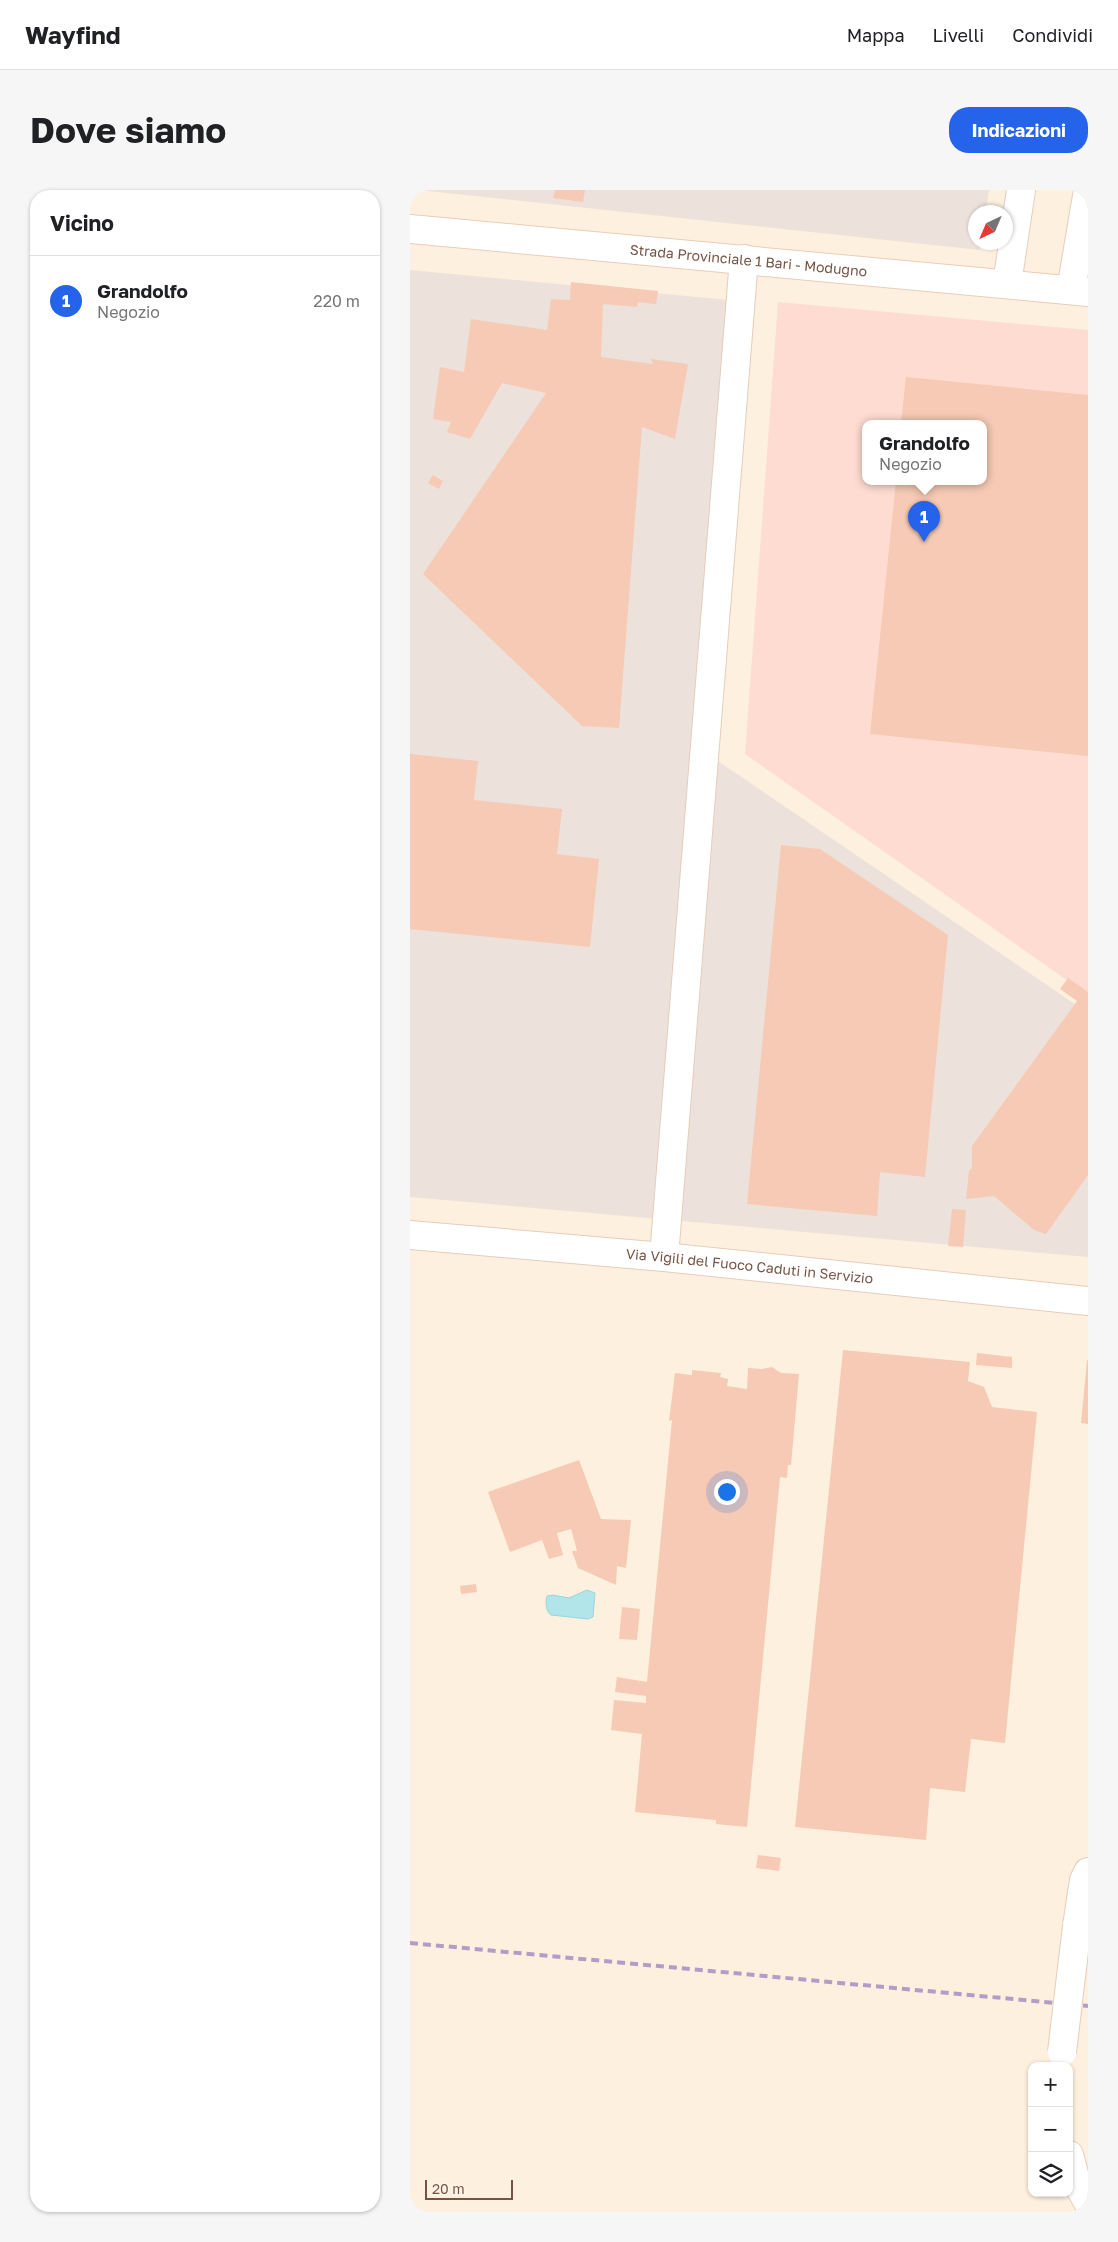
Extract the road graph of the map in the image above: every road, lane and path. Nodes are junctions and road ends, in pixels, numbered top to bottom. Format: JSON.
{"nodes":[{"id":1,"x":1021,"y":190,"type":"edge"},
{"id":2,"x":1088,"y":190,"type":"edge"},
{"id":3,"x":410,"y":228,"type":"edge"},
{"id":4,"x":744,"y":259,"type":"junction"},
{"id":5,"x":1007,"y":284,"type":"junction"},
{"id":6,"x":1079,"y":291,"type":"edge"},
{"id":7,"x":410,"y":1235,"type":"edge"},
{"id":8,"x":664,"y":1257,"type":"junction"},
{"id":9,"x":1088,"y":1301,"type":"edge"},
{"id":10,"x":1088,"y":1872,"type":"edge"},
{"id":11,"x":1062,"y":2059,"type":"edge"},
{"id":12,"x":1073,"y":2170,"type":"edge"},
{"id":13,"x":1088,"y":2202,"type":"edge"}],
"edges":[{"from":1,"to":5,"type":"street"},
{"from":2,"to":6,"type":"street"},
{"from":3,"to":4,"type":"street","name":"Strada Provinciale 1 Bari - Modugno"},
{"from":4,"to":5,"type":"street","name":"Strada Provinciale 1 Bari - Modugno"},
{"from":4,"to":8,"type":"street"},
{"from":5,"to":6,"type":"street","name":"Strada Provinciale 1 Bari - Modugno"},
{"from":7,"to":8,"type":"street","name":"Via Vigili del Fuoco Caduti in Servizio"},
{"from":8,"to":9,"type":"street","name":"Via Vigili del Fuoco Caduti in Servizio"},
{"from":10,"to":11,"type":"street","bridge":true},
{"from":12,"to":13,"type":"street"}]}
